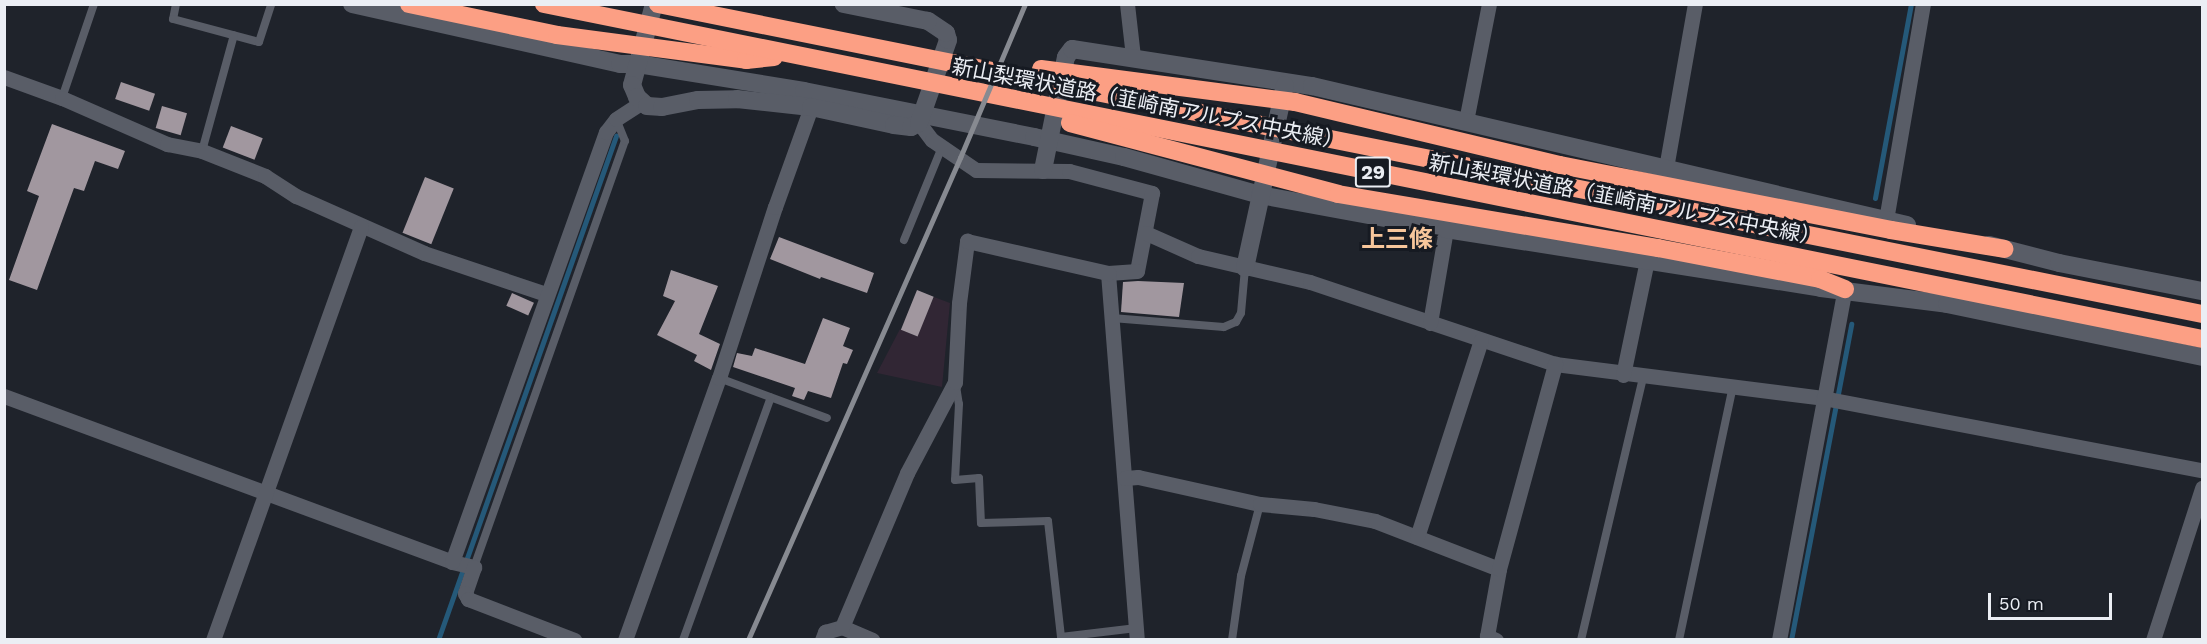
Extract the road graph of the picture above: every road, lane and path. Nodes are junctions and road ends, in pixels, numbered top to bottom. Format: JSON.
{"nodes":[{"id":1,"x":94,"y":4,"type":"edge"},
{"id":2,"x":176,"y":4,"type":"edge"},
{"id":3,"x":271,"y":4,"type":"edge"},
{"id":4,"x":352,"y":4,"type":"edge"},
{"id":5,"x":409,"y":4,"type":"edge"},
{"id":6,"x":544,"y":4,"type":"edge"},
{"id":7,"x":656,"y":4,"type":"edge"},
{"id":8,"x":706,"y":4,"type":"edge"},
{"id":9,"x":844,"y":4,"type":"edge"},
{"id":10,"x":1126,"y":4,"type":"edge"},
{"id":11,"x":1489,"y":4,"type":"edge"},
{"id":12,"x":1695,"y":4,"type":"edge"},
{"id":13,"x":1923,"y":4,"type":"edge"},
{"id":14,"x":760,"y":25,"type":"junction"},
{"id":15,"x":234,"y":35,"type":"junction"},
{"id":16,"x":890,"y":51,"type":"junction"},
{"id":17,"x":792,"y":55,"type":"junction"},
{"id":18,"x":1133,"y":57,"type":"junction"},
{"id":19,"x":638,"y":64,"type":"junction"},
{"id":20,"x":883,"y":74,"type":"junction"},
{"id":21,"x":4,"y":77,"type":"edge"},
{"id":22,"x":1286,"y":81,"type":"junction"},
{"id":23,"x":62,"y":98,"type":"junction"},
{"id":24,"x":642,"y":102,"type":"junction"},
{"id":25,"x":811,"y":107,"type":"junction"},
{"id":26,"x":616,"y":119,"type":"junction"},
{"id":27,"x":1466,"y":121,"type":"junction"},
{"id":28,"x":919,"y":123,"type":"junction"},
{"id":29,"x":942,"y":147,"type":"junction"},
{"id":30,"x":202,"y":151,"type":"junction"},
{"id":31,"x":1666,"y":168,"type":"junction"},
{"id":32,"x":1043,"y":170,"type":"junction"},
{"id":33,"x":1260,"y":195,"type":"junction"},
{"id":34,"x":1846,"y":216,"type":"junction"},
{"id":35,"x":1889,"y":225,"type":"junction"},
{"id":36,"x":361,"y":227,"type":"junction"},
{"id":37,"x":1446,"y":229,"type":"junction"},
{"id":38,"x":1146,"y":233,"type":"junction"},
{"id":39,"x":904,"y":240,"type":"dead end"},
{"id":40,"x":2004,"y":249,"type":"joint"},
{"id":41,"x":1652,"y":254,"type":"junction"},
{"id":42,"x":1245,"y":268,"type":"junction"},
{"id":43,"x":1108,"y":273,"type":"junction"},
{"id":44,"x":1845,"y":289,"type":"junction"},
{"id":45,"x":2202,"y":291,"type":"edge"},
{"id":46,"x":546,"y":294,"type":"junction"},
{"id":47,"x":2202,"y":314,"type":"edge"},
{"id":48,"x":1112,"y":318,"type":"junction"},
{"id":49,"x":1430,"y":323,"type":"junction"},
{"id":50,"x":2202,"y":339,"type":"edge"},
{"id":51,"x":1481,"y":340,"type":"junction"},
{"id":52,"x":2202,"y":357,"type":"edge"},
{"id":53,"x":1555,"y":364,"type":"junction"},
{"id":54,"x":1623,"y":375,"type":"junction"},
{"id":55,"x":1643,"y":377,"type":"junction"},
{"id":56,"x":719,"y":378,"type":"junction"},
{"id":57,"x":955,"y":382,"type":"junction"},
{"id":58,"x":1733,"y":386,"type":"junction"},
{"id":59,"x":4,"y":396,"type":"edge"},
{"id":60,"x":771,"y":397,"type":"junction"},
{"id":61,"x":1826,"y":398,"type":"junction"},
{"id":62,"x":827,"y":418,"type":"dead end"},
{"id":63,"x":2202,"y":470,"type":"edge"},
{"id":64,"x":1125,"y":478,"type":"junction"},
{"id":65,"x":2202,"y":488,"type":"edge"},
{"id":66,"x":265,"y":491,"type":"junction"},
{"id":67,"x":1260,"y":504,"type":"junction"},
{"id":68,"x":1417,"y":537,"type":"junction"},
{"id":69,"x":453,"y":562,"type":"junction"},
{"id":70,"x":474,"y":567,"type":"junction"},
{"id":71,"x":1499,"y":569,"type":"junction"},
{"id":72,"x":842,"y":627,"type":"junction"},
{"id":73,"x":1137,"y":634,"type":"edge"},
{"id":74,"x":213,"y":639,"type":"edge"},
{"id":75,"x":574,"y":639,"type":"edge"},
{"id":76,"x":625,"y":639,"type":"edge"},
{"id":77,"x":683,"y":639,"type":"edge"},
{"id":78,"x":822,"y":639,"type":"edge"},
{"id":79,"x":872,"y":639,"type":"edge"},
{"id":80,"x":1232,"y":639,"type":"edge"},
{"id":81,"x":1496,"y":639,"type":"edge"},
{"id":82,"x":1581,"y":639,"type":"edge"},
{"id":83,"x":1679,"y":639,"type":"edge"},
{"id":84,"x":1779,"y":639,"type":"edge"},
{"id":85,"x":2153,"y":639,"type":"edge"}],
"edges":[{"from":1,"to":23,"type":"lane"},
{"from":2,"to":15,"type":"lane"},
{"from":3,"to":15,"type":"lane"},
{"from":4,"to":19,"type":"street"},
{"from":5,"to":17,"type":"highway"},
{"from":6,"to":17,"type":"highway","name":"新山梨環状道路（韮崎南アルプス中央線）","number":"29"},
{"from":7,"to":14,"type":"highway","name":"新山梨環状道路（韮崎南アルプス中央線）","number":"29"},
{"from":7,"to":19,"type":"street"},
{"from":8,"to":14,"type":"highway"},
{"from":9,"to":28,"type":"street"},
{"from":10,"to":18,"type":"street"},
{"from":11,"to":27,"type":"street"},
{"from":12,"to":31,"type":"street"},
{"from":13,"to":35,"type":"street"},
{"from":14,"to":16,"type":"highway","name":"新山梨環状道路（韮崎南アルプス中央線）","number":"29"},
{"from":15,"to":30,"type":"lane"},
{"from":16,"to":34,"type":"highway"},
{"from":16,"to":47,"type":"highway","name":"新山梨環状道路（韮崎南アルプス中央線）","number":"29"},
{"from":17,"to":20,"type":"highway","name":"新山梨環状道路（韮崎南アルプス中央線）","number":"29"},
{"from":18,"to":22,"type":"street"},
{"from":18,"to":32,"type":"street"},
{"from":19,"to":24,"type":"street"},
{"from":19,"to":33,"type":"street"},
{"from":20,"to":41,"type":"highway"},
{"from":20,"to":50,"type":"highway","name":"新山梨環状道路（韮崎南アルプス中央線）","number":"29"},
{"from":21,"to":23,"type":"street"},
{"from":22,"to":27,"type":"street"},
{"from":22,"to":33,"type":"street"},
{"from":23,"to":30,"type":"street"},
{"from":24,"to":25,"type":"street"},
{"from":24,"to":26,"type":"street"},
{"from":25,"to":28,"type":"street"},
{"from":25,"to":56,"type":"street"},
{"from":26,"to":46,"type":"street"},
{"from":26,"to":70,"type":"lane"},
{"from":27,"to":31,"type":"street"},
{"from":28,"to":29,"type":"street"},
{"from":29,"to":32,"type":"street"},
{"from":29,"to":39,"type":"lane"},
{"from":30,"to":36,"type":"street"},
{"from":31,"to":34,"type":"street"},
{"from":32,"to":38,"type":"street"},
{"from":33,"to":37,"type":"street"},
{"from":33,"to":42,"type":"street"},
{"from":34,"to":35,"type":"highway"},
{"from":35,"to":40,"type":"highway"},
{"from":36,"to":46,"type":"street"},
{"from":36,"to":66,"type":"street"},
{"from":37,"to":41,"type":"street"},
{"from":37,"to":49,"type":"street"},
{"from":38,"to":42,"type":"street"},
{"from":38,"to":43,"type":"street"},
{"from":40,"to":45,"type":"street"},
{"from":41,"to":44,"type":"highway"},
{"from":41,"to":54,"type":"street"},
{"from":42,"to":48,"type":"lane"},
{"from":42,"to":49,"type":"street"},
{"from":43,"to":48,"type":"street"},
{"from":43,"to":57,"type":"street"},
{"from":44,"to":52,"type":"street"},
{"from":44,"to":61,"type":"street"},
{"from":46,"to":69,"type":"street"},
{"from":48,"to":64,"type":"street"},
{"from":49,"to":51,"type":"street"},
{"from":51,"to":53,"type":"street"},
{"from":51,"to":68,"type":"street"},
{"from":53,"to":54,"type":"street"},
{"from":53,"to":71,"type":"street"},
{"from":54,"to":55,"type":"street"},
{"from":55,"to":58,"type":"street"},
{"from":55,"to":82,"type":"lane"},
{"from":56,"to":60,"type":"lane"},
{"from":56,"to":76,"type":"street"},
{"from":57,"to":72,"type":"street"},
{"from":57,"to":73,"type":"lane"},
{"from":58,"to":61,"type":"street"},
{"from":58,"to":83,"type":"lane"},
{"from":59,"to":66,"type":"street"},
{"from":60,"to":62,"type":"lane"},
{"from":60,"to":77,"type":"lane"},
{"from":61,"to":63,"type":"street"},
{"from":61,"to":84,"type":"street"},
{"from":64,"to":67,"type":"street"},
{"from":64,"to":73,"type":"street"},
{"from":65,"to":85,"type":"street"},
{"from":66,"to":69,"type":"street"},
{"from":66,"to":74,"type":"street"},
{"from":67,"to":68,"type":"street"},
{"from":67,"to":80,"type":"lane"},
{"from":68,"to":71,"type":"street"},
{"from":69,"to":70,"type":"street"},
{"from":70,"to":75,"type":"street"},
{"from":71,"to":81,"type":"street"},
{"from":72,"to":78,"type":"street"},
{"from":72,"to":79,"type":"street"}]}
